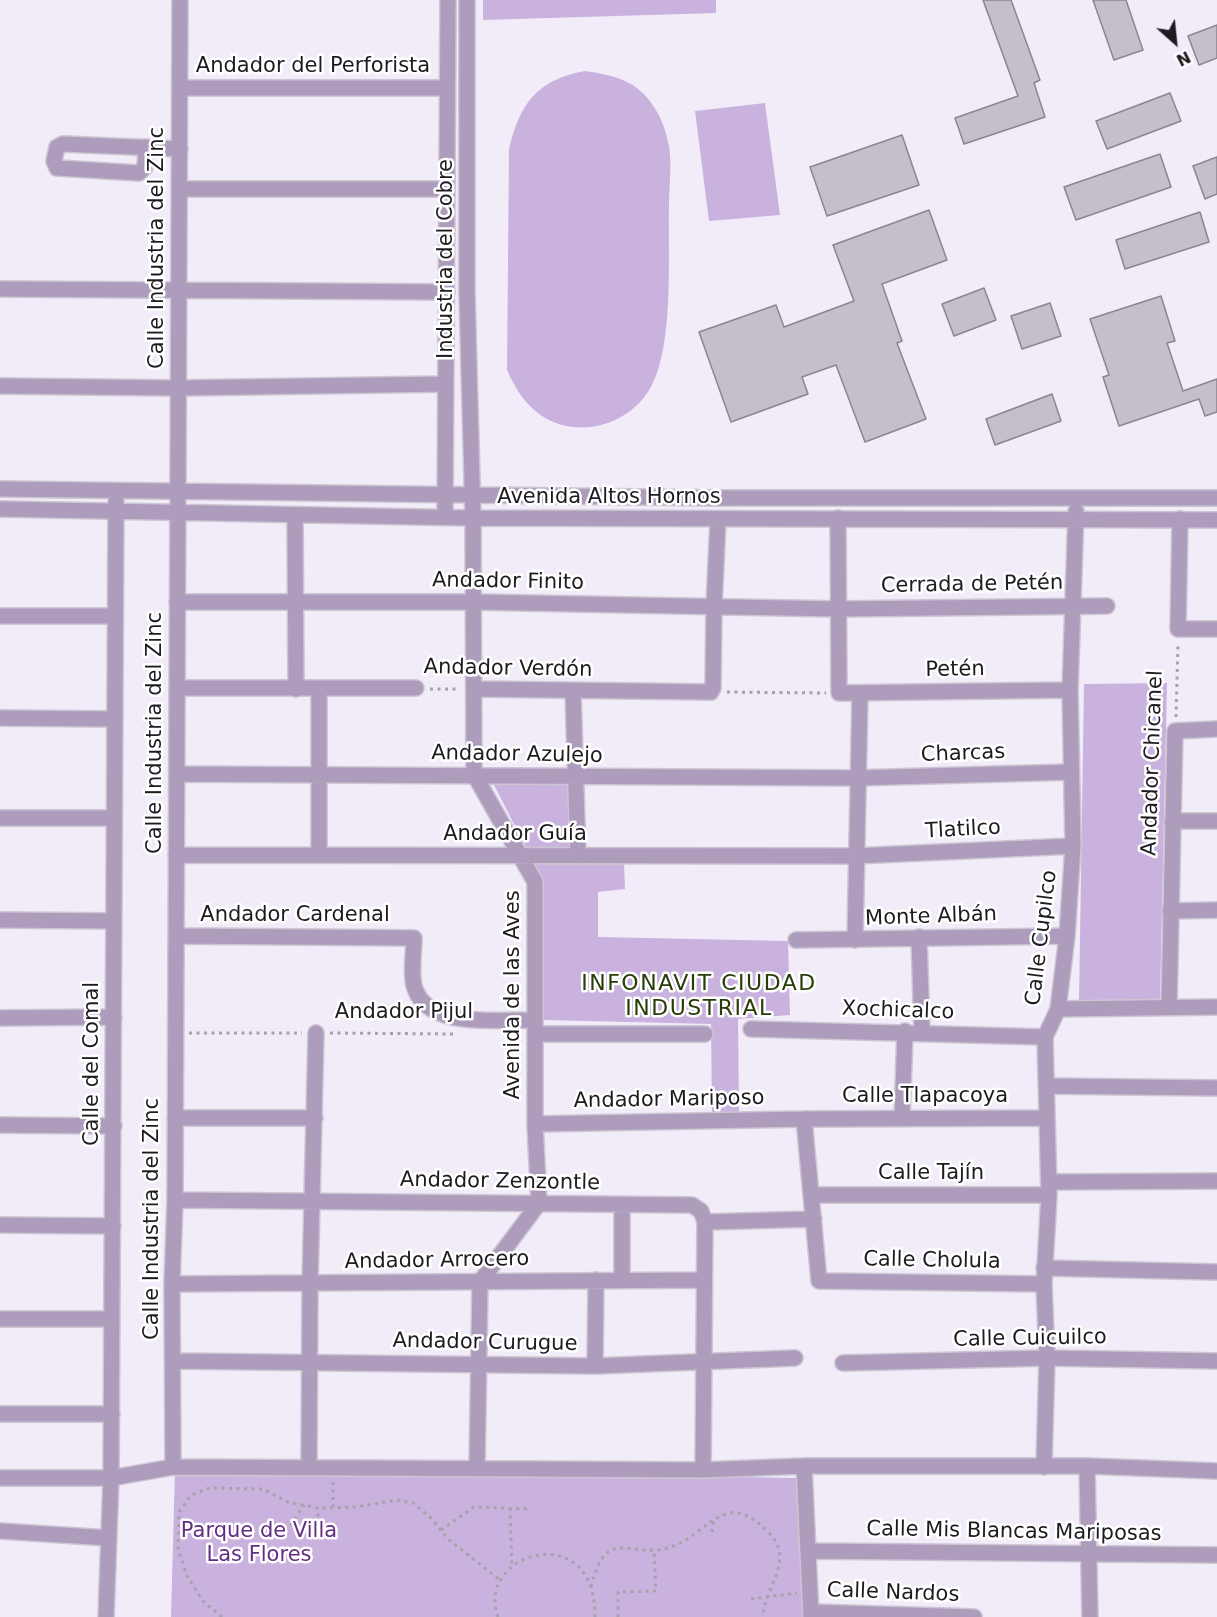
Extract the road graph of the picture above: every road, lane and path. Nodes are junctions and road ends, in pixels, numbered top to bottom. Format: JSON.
{"nodes":[{"id":1,"x":180,"y":0,"type":"edge"},
{"id":2,"x":448,"y":0,"type":"edge"},
{"id":3,"x":467,"y":0,"type":"edge"},
{"id":4,"x":180,"y":88,"type":"junction"},
{"id":5,"x":447,"y":88,"type":"junction"},
{"id":6,"x":146,"y":147,"type":"junction"},
{"id":7,"x":180,"y":148,"type":"junction"},
{"id":8,"x":179,"y":189,"type":"junction"},
{"id":9,"x":446,"y":189,"type":"junction"},
{"id":10,"x":0,"y":289,"type":"edge"},
{"id":11,"x":179,"y":290,"type":"junction"},
{"id":12,"x":447,"y":292,"type":"junction"},
{"id":13,"x":445,"y":384,"type":"junction"},
{"id":14,"x":0,"y":386,"type":"edge"},
{"id":15,"x":178,"y":388,"type":"junction"},
{"id":16,"x":0,"y":489,"type":"edge"},
{"id":17,"x":116,"y":491,"type":"junction"},
{"id":18,"x":178,"y":493,"type":"junction"},
{"id":19,"x":445,"y":493,"type":"junction"},
{"id":20,"x":471,"y":494,"type":"junction"},
{"id":21,"x":1217,"y":498,"type":"edge"},
{"id":22,"x":1076,"y":499,"type":"junction"},
{"id":23,"x":0,"y":509,"type":"edge"},
{"id":24,"x":116,"y":511,"type":"junction"},
{"id":25,"x":178,"y":512,"type":"junction"},
{"id":26,"x":295,"y":516,"type":"junction"},
{"id":27,"x":445,"y":517,"type":"junction"},
{"id":28,"x":473,"y":518,"type":"junction"},
{"id":29,"x":838,"y":518,"type":"junction"},
{"id":30,"x":1180,"y":519,"type":"junction"},
{"id":31,"x":718,"y":520,"type":"junction"},
{"id":32,"x":1076,"y":520,"type":"junction"},
{"id":33,"x":1217,"y":520,"type":"edge"},
{"id":34,"x":177,"y":602,"type":"junction"},
{"id":35,"x":474,"y":602,"type":"junction"},
{"id":36,"x":296,"y":603,"type":"junction"},
{"id":37,"x":1072,"y":604,"type":"junction"},
{"id":38,"x":714,"y":606,"type":"junction"},
{"id":39,"x":1107,"y":606,"type":"dead end"},
{"id":40,"x":838,"y":609,"type":"junction"},
{"id":41,"x":0,"y":616,"type":"edge"},
{"id":42,"x":114,"y":616,"type":"junction"},
{"id":43,"x":1178,"y":629,"type":"junction"},
{"id":44,"x":1217,"y":629,"type":"edge"},
{"id":45,"x":177,"y":688,"type":"junction"},
{"id":46,"x":416,"y":688,"type":"joint"},
{"id":47,"x":296,"y":689,"type":"junction"},
{"id":48,"x":319,"y":689,"type":"junction"},
{"id":49,"x":474,"y":689,"type":"junction"},
{"id":50,"x":1070,"y":690,"type":"junction"},
{"id":51,"x":573,"y":691,"type":"junction"},
{"id":52,"x":711,"y":692,"type":"junction"},
{"id":53,"x":839,"y":693,"type":"junction"},
{"id":54,"x":860,"y":693,"type":"junction"},
{"id":55,"x":0,"y":718,"type":"edge"},
{"id":56,"x":114,"y":719,"type":"junction"},
{"id":57,"x":1217,"y":729,"type":"edge"},
{"id":58,"x":1175,"y":731,"type":"junction"},
{"id":59,"x":1071,"y":772,"type":"junction"},
{"id":60,"x":177,"y":774,"type":"junction"},
{"id":61,"x":474,"y":774,"type":"junction"},
{"id":62,"x":318,"y":775,"type":"junction"},
{"id":63,"x":574,"y":777,"type":"junction"},
{"id":64,"x":856,"y":778,"type":"junction"},
{"id":65,"x":0,"y":818,"type":"edge"},
{"id":66,"x":114,"y":818,"type":"junction"},
{"id":67,"x":1172,"y":821,"type":"junction"},
{"id":68,"x":1217,"y":821,"type":"edge"},
{"id":69,"x":1073,"y":846,"type":"junction"},
{"id":70,"x":176,"y":855,"type":"junction"},
{"id":71,"x":319,"y":855,"type":"junction"},
{"id":72,"x":522,"y":856,"type":"junction"},
{"id":73,"x":578,"y":856,"type":"junction"},
{"id":74,"x":854,"y":856,"type":"junction"},
{"id":75,"x":1217,"y":910,"type":"edge"},
{"id":76,"x":1170,"y":911,"type":"junction"},
{"id":77,"x":0,"y":920,"type":"edge"},
{"id":78,"x":114,"y":921,"type":"junction"},
{"id":79,"x":176,"y":936,"type":"junction"},
{"id":80,"x":1067,"y":936,"type":"junction"},
{"id":81,"x":919,"y":937,"type":"junction"},
{"id":82,"x":796,"y":940,"type":"dead end"},
{"id":83,"x":855,"y":940,"type":"junction"},
{"id":84,"x":1168,"y":1007,"type":"junction"},
{"id":85,"x":1217,"y":1007,"type":"edge"},
{"id":86,"x":1058,"y":1009,"type":"junction"},
{"id":87,"x":114,"y":1017,"type":"junction"},
{"id":88,"x":0,"y":1018,"type":"edge"},
{"id":89,"x":535,"y":1027,"type":"junction"},
{"id":90,"x":751,"y":1029,"type":"dead end"},
{"id":91,"x":905,"y":1031,"type":"junction"},
{"id":92,"x":922,"y":1031,"type":"junction"},
{"id":93,"x":176,"y":1033,"type":"junction"},
{"id":94,"x":316,"y":1033,"type":"junction"},
{"id":95,"x":464,"y":1034,"type":"dead end"},
{"id":96,"x":705,"y":1034,"type":"dead end"},
{"id":97,"x":1045,"y":1037,"type":"junction"},
{"id":98,"x":1048,"y":1086,"type":"junction"},
{"id":99,"x":1217,"y":1088,"type":"edge"},
{"id":100,"x":175,"y":1118,"type":"junction"},
{"id":101,"x":315,"y":1118,"type":"junction"},
{"id":102,"x":1047,"y":1118,"type":"junction"},
{"id":103,"x":804,"y":1119,"type":"junction"},
{"id":104,"x":903,"y":1119,"type":"junction"},
{"id":105,"x":535,"y":1124,"type":"junction"},
{"id":106,"x":0,"y":1125,"type":"edge"},
{"id":107,"x":114,"y":1126,"type":"junction"},
{"id":108,"x":1217,"y":1181,"type":"edge"},
{"id":109,"x":1049,"y":1189,"type":"junction"},
{"id":110,"x":812,"y":1195,"type":"junction"},
{"id":111,"x":175,"y":1200,"type":"junction"},
{"id":112,"x":313,"y":1201,"type":"junction"},
{"id":113,"x":539,"y":1203,"type":"junction"},
{"id":114,"x":622,"y":1205,"type":"junction"},
{"id":115,"x":814,"y":1220,"type":"junction"},
{"id":116,"x":705,"y":1222,"type":"junction"},
{"id":117,"x":0,"y":1225,"type":"edge"},
{"id":118,"x":113,"y":1226,"type":"junction"},
{"id":119,"x":1217,"y":1272,"type":"edge"},
{"id":120,"x":1044,"y":1276,"type":"junction"},
{"id":121,"x":597,"y":1280,"type":"junction"},
{"id":122,"x":622,"y":1280,"type":"junction"},
{"id":123,"x":703,"y":1280,"type":"junction"},
{"id":124,"x":480,"y":1282,"type":"junction"},
{"id":125,"x":310,"y":1283,"type":"junction"},
{"id":126,"x":172,"y":1284,"type":"junction"},
{"id":127,"x":0,"y":1319,"type":"edge"},
{"id":128,"x":112,"y":1319,"type":"junction"},
{"id":129,"x":795,"y":1358,"type":"dead end"},
{"id":130,"x":1047,"y":1358,"type":"junction"},
{"id":131,"x":174,"y":1361,"type":"junction"},
{"id":132,"x":1217,"y":1361,"type":"edge"},
{"id":133,"x":703,"y":1362,"type":"junction"},
{"id":134,"x":309,"y":1363,"type":"junction"},
{"id":135,"x":480,"y":1364,"type":"junction"},
{"id":136,"x":843,"y":1364,"type":"dead end"},
{"id":137,"x":595,"y":1366,"type":"junction"},
{"id":138,"x":0,"y":1414,"type":"edge"},
{"id":139,"x":112,"y":1414,"type":"junction"},
{"id":140,"x":804,"y":1466,"type":"junction"},
{"id":141,"x":1087,"y":1466,"type":"junction"},
{"id":142,"x":173,"y":1467,"type":"junction"},
{"id":143,"x":1044,"y":1467,"type":"junction"},
{"id":144,"x":309,"y":1468,"type":"junction"},
{"id":145,"x":333,"y":1468,"type":"junction"},
{"id":146,"x":477,"y":1469,"type":"junction"},
{"id":147,"x":703,"y":1470,"type":"junction"},
{"id":148,"x":1217,"y":1471,"type":"edge"},
{"id":149,"x":0,"y":1478,"type":"edge"},
{"id":150,"x":111,"y":1478,"type":"junction"},
{"id":151,"x":304,"y":1505,"type":"junction"},
{"id":152,"x":333,"y":1507,"type":"junction"},
{"id":153,"x":318,"y":1508,"type":"junction"},
{"id":154,"x":510,"y":1508,"type":"junction"},
{"id":155,"x":528,"y":1509,"type":"dead end"},
{"id":156,"x":714,"y":1518,"type":"junction"},
{"id":157,"x":441,"y":1530,"type":"junction"},
{"id":158,"x":0,"y":1531,"type":"edge"},
{"id":159,"x":712,"y":1532,"type":"dead end"},
{"id":160,"x":278,"y":1533,"type":"dead end"},
{"id":161,"x":109,"y":1538,"type":"junction"},
{"id":162,"x":318,"y":1539,"type":"dead end"},
{"id":163,"x":654,"y":1551,"type":"junction"},
{"id":164,"x":810,"y":1551,"type":"junction"},
{"id":165,"x":1090,"y":1553,"type":"junction"},
{"id":166,"x":1217,"y":1555,"type":"edge"},
{"id":167,"x":512,"y":1567,"type":"junction"},
{"id":168,"x":500,"y":1580,"type":"junction"},
{"id":169,"x":591,"y":1587,"type":"junction"},
{"id":170,"x":811,"y":1590,"type":"junction"},
{"id":171,"x":766,"y":1598,"type":"junction"},
{"id":172,"x":751,"y":1599,"type":"dead end"},
{"id":173,"x":811,"y":1614,"type":"edge"},
{"id":174,"x":106,"y":1617,"type":"edge"},
{"id":175,"x":222,"y":1617,"type":"edge"},
{"id":176,"x":498,"y":1617,"type":"edge"},
{"id":177,"x":595,"y":1617,"type":"edge"},
{"id":178,"x":618,"y":1617,"type":"edge"},
{"id":179,"x":763,"y":1617,"type":"edge"},
{"id":180,"x":974,"y":1617,"type":"edge"},
{"id":181,"x":1090,"y":1617,"type":"edge"}],
"edges":[{"from":1,"to":4,"type":"street","name":"Calle Industria del Zinc"},
{"from":2,"to":5,"type":"street","name":"Industria del Cobre"},
{"from":3,"to":20,"type":"street","name":"Industria del Cobre"},
{"from":4,"to":5,"type":"street","name":"Andador del Perforista"},
{"from":4,"to":7,"type":"street","name":"Calle Industria del Zinc"},
{"from":5,"to":9,"type":"street","name":"Industria del Cobre"},
{"from":6,"to":6,"type":"street"},
{"from":6,"to":7,"type":"street"},
{"from":7,"to":8,"type":"street","name":"Calle Industria del Zinc"},
{"from":8,"to":9,"type":"street"},
{"from":8,"to":11,"type":"street","name":"Calle Industria del Zinc"},
{"from":9,"to":12,"type":"street","name":"Industria del Cobre"},
{"from":10,"to":11,"type":"street"},
{"from":11,"to":12,"type":"street"},
{"from":11,"to":15,"type":"street","name":"Calle Industria del Zinc"},
{"from":12,"to":13,"type":"street","name":"Industria del Cobre"},
{"from":13,"to":15,"type":"street"},
{"from":13,"to":19,"type":"street","name":"Industria del Cobre"},
{"from":14,"to":15,"type":"street"},
{"from":15,"to":18,"type":"street","name":"Calle Industria del Zinc"},
{"from":16,"to":17,"type":"street","name":"Avenida Altos Hornos"},
{"from":17,"to":18,"type":"street","name":"Avenida Altos Hornos"},
{"from":17,"to":24,"type":"street","name":"Calle del Comal"},
{"from":18,"to":19,"type":"street","name":"Avenida Altos Hornos"},
{"from":18,"to":25,"type":"street","name":"Calle Industria del Zinc"},
{"from":19,"to":20,"type":"street","name":"Avenida Altos Hornos"},
{"from":19,"to":27,"type":"street","name":"Industria del Cobre"},
{"from":20,"to":22,"type":"street","name":"Avenida Altos Hornos"},
{"from":20,"to":28,"type":"street","name":"Industria del Cobre"},
{"from":21,"to":22,"type":"street","name":"Avenida Altos Hornos"},
{"from":22,"to":32,"type":"street","name":"Calle Cupilco"},
{"from":23,"to":24,"type":"street","name":"Avenida Altos Hornos"},
{"from":24,"to":25,"type":"street","name":"Avenida Altos Hornos"},
{"from":24,"to":42,"type":"street","name":"Calle del Comal"},
{"from":25,"to":26,"type":"street","name":"Avenida Altos Hornos"},
{"from":25,"to":34,"type":"street","name":"Calle Industria del Zinc"},
{"from":26,"to":27,"type":"street","name":"Avenida Altos Hornos"},
{"from":26,"to":36,"type":"street"},
{"from":27,"to":28,"type":"street","name":"Avenida Altos Hornos"},
{"from":28,"to":31,"type":"street","name":"Avenida Altos Hornos"},
{"from":28,"to":35,"type":"street"},
{"from":29,"to":31,"type":"street","name":"Avenida Altos Hornos"},
{"from":29,"to":32,"type":"street","name":"Avenida Altos Hornos"},
{"from":29,"to":40,"type":"street"},
{"from":30,"to":32,"type":"street","name":"Avenida Altos Hornos"},
{"from":30,"to":33,"type":"street","name":"Avenida Altos Hornos"},
{"from":30,"to":43,"type":"street"},
{"from":31,"to":38,"type":"street"},
{"from":32,"to":37,"type":"street","name":"Calle Cupilco"},
{"from":34,"to":36,"type":"street","name":"Andador Finito"},
{"from":34,"to":45,"type":"street","name":"Calle Industria del Zinc"},
{"from":35,"to":36,"type":"street","name":"Andador Finito"},
{"from":35,"to":38,"type":"street","name":"Andador Finito"},
{"from":35,"to":49,"type":"street"},
{"from":36,"to":47,"type":"street"},
{"from":37,"to":39,"type":"street","name":"Cerrada de Petén"},
{"from":37,"to":40,"type":"street","name":"Cerrada de Petén"},
{"from":37,"to":50,"type":"street","name":"Calle Cupilco"},
{"from":38,"to":40,"type":"street","name":"Andador Finito"},
{"from":38,"to":52,"type":"street"},
{"from":40,"to":53,"type":"street"},
{"from":41,"to":42,"type":"street"},
{"from":42,"to":56,"type":"street","name":"Calle del Comal"},
{"from":43,"to":44,"type":"street"},
{"from":43,"to":58,"type":"path","name":"Andador Chicanel"},
{"from":45,"to":47,"type":"street","name":"Andador Verdón"},
{"from":45,"to":60,"type":"street","name":"Calle Industria del Zinc"},
{"from":46,"to":48,"type":"street","name":"Andador Verdón"},
{"from":46,"to":49,"type":"path","name":"Andador Verdón"},
{"from":47,"to":48,"type":"street","name":"Andador Verdón"},
{"from":48,"to":62,"type":"street"},
{"from":49,"to":51,"type":"street","name":"Andador Verdón"},
{"from":49,"to":61,"type":"street"},
{"from":50,"to":54,"type":"street","name":"Petén"},
{"from":50,"to":59,"type":"street","name":"Calle Cupilco"},
{"from":51,"to":52,"type":"street","name":"Andador Verdón"},
{"from":51,"to":63,"type":"street"},
{"from":52,"to":53,"type":"path"},
{"from":53,"to":54,"type":"street","name":"Petén"},
{"from":54,"to":64,"type":"street"},
{"from":55,"to":56,"type":"street"},
{"from":56,"to":66,"type":"street","name":"Calle del Comal"},
{"from":57,"to":58,"type":"street"},
{"from":58,"to":67,"type":"street","name":"Andador Chicanel"},
{"from":59,"to":64,"type":"street","name":"Charcas"},
{"from":59,"to":69,"type":"street","name":"Calle Cupilco"},
{"from":60,"to":62,"type":"street","name":"Andador Azulejo"},
{"from":60,"to":70,"type":"street","name":"Calle Industria del Zinc"},
{"from":61,"to":62,"type":"street","name":"Andador Azulejo"},
{"from":61,"to":63,"type":"street","name":"Andador Azulejo"},
{"from":61,"to":72,"type":"street","name":"Avenida de las Aves"},
{"from":62,"to":71,"type":"street"},
{"from":63,"to":64,"type":"street","name":"Andador Azulejo"},
{"from":63,"to":73,"type":"street"},
{"from":64,"to":74,"type":"street"},
{"from":65,"to":66,"type":"street"},
{"from":66,"to":78,"type":"street","name":"Calle del Comal"},
{"from":67,"to":68,"type":"street"},
{"from":67,"to":76,"type":"street","name":"Andador Chicanel"},
{"from":69,"to":74,"type":"street","name":"Tlatilco"},
{"from":69,"to":80,"type":"street","name":"Calle Cupilco"},
{"from":70,"to":71,"type":"street","name":"Andador Guía"},
{"from":70,"to":79,"type":"street","name":"Calle Industria del Zinc"},
{"from":71,"to":72,"type":"street","name":"Andador Guía"},
{"from":72,"to":73,"type":"street","name":"Andador Guía"},
{"from":72,"to":89,"type":"street","name":"Avenida de las Aves"},
{"from":73,"to":74,"type":"street","name":"Andador Guía"},
{"from":74,"to":83,"type":"street"},
{"from":75,"to":76,"type":"street"},
{"from":76,"to":84,"type":"street","name":"Andador Chicanel"},
{"from":77,"to":78,"type":"street"},
{"from":78,"to":87,"type":"street","name":"Calle del Comal"},
{"from":79,"to":89,"type":"street","name":"Andador Cardenal"},
{"from":79,"to":93,"type":"street","name":"Calle Industria del Zinc"},
{"from":80,"to":81,"type":"street","name":"Monte Albán"},
{"from":80,"to":86,"type":"street","name":"Calle Cupilco"},
{"from":81,"to":83,"type":"street","name":"Monte Albán"},
{"from":81,"to":92,"type":"street"},
{"from":82,"to":83,"type":"street","name":"Monte Albán"},
{"from":84,"to":85,"type":"street"},
{"from":84,"to":86,"type":"street"},
{"from":86,"to":97,"type":"street","name":"Calle Cupilco"},
{"from":87,"to":88,"type":"street"},
{"from":87,"to":107,"type":"street","name":"Calle del Comal"},
{"from":89,"to":96,"type":"street"},
{"from":89,"to":105,"type":"street","name":"Avenida de las Aves"},
{"from":90,"to":91,"type":"street","name":"Xochicalco"},
{"from":91,"to":92,"type":"street","name":"Xochicalco"},
{"from":91,"to":104,"type":"street"},
{"from":92,"to":97,"type":"street","name":"Xochicalco"},
{"from":93,"to":94,"type":"path","name":"Andador Pijul"},
{"from":93,"to":100,"type":"street","name":"Calle Industria del Zinc"},
{"from":94,"to":95,"type":"path","name":"Andador Pijul"},
{"from":94,"to":101,"type":"street"},
{"from":97,"to":98,"type":"street","name":"Calle Cupilco"},
{"from":98,"to":99,"type":"street"},
{"from":98,"to":102,"type":"street","name":"Calle Cupilco"},
{"from":100,"to":101,"type":"street"},
{"from":100,"to":111,"type":"street","name":"Calle Industria del Zinc"},
{"from":101,"to":112,"type":"street"},
{"from":102,"to":104,"type":"street","name":"Calle Tlapacoya"},
{"from":102,"to":109,"type":"street","name":"Calle Cupilco"},
{"from":103,"to":104,"type":"street","name":"Calle Tlapacoya"},
{"from":103,"to":105,"type":"street","name":"Andador Mariposo"},
{"from":103,"to":110,"type":"street"},
{"from":105,"to":113,"type":"street","name":"Avenida de las Aves"},
{"from":106,"to":107,"type":"street"},
{"from":107,"to":118,"type":"street","name":"Calle del Comal"},
{"from":108,"to":109,"type":"street","name":"Calle Tajín"},
{"from":109,"to":110,"type":"street","name":"Calle Tajín"},
{"from":109,"to":120,"type":"street","name":"Calle Cupilco"},
{"from":110,"to":115,"type":"street"},
{"from":111,"to":112,"type":"street","name":"Andador Zenzontle"},
{"from":111,"to":126,"type":"street","name":"Calle Industria del Zinc"},
{"from":112,"to":113,"type":"street","name":"Andador Zenzontle"},
{"from":112,"to":125,"type":"street"},
{"from":113,"to":114,"type":"street","name":"Andador Zenzontle"},
{"from":113,"to":124,"type":"street"},
{"from":114,"to":116,"type":"street","name":"Andador Zenzontle"},
{"from":114,"to":122,"type":"street"},
{"from":115,"to":116,"type":"street"},
{"from":115,"to":120,"type":"street","name":"Calle Cholula"},
{"from":116,"to":123,"type":"street"},
{"from":117,"to":118,"type":"street"},
{"from":118,"to":128,"type":"street","name":"Calle del Comal"},
{"from":119,"to":120,"type":"street","name":"Calle Cholula"},
{"from":120,"to":130,"type":"street","name":"Calle Cupilco"},
{"from":121,"to":122,"type":"street","name":"Andador Arrocero"},
{"from":121,"to":124,"type":"street","name":"Andador Arrocero"},
{"from":121,"to":137,"type":"street"},
{"from":122,"to":123,"type":"street","name":"Andador Arrocero"},
{"from":123,"to":133,"type":"street"},
{"from":124,"to":125,"type":"street","name":"Andador Arrocero"},
{"from":124,"to":135,"type":"street"},
{"from":125,"to":126,"type":"street","name":"Andador Arrocero"},
{"from":125,"to":134,"type":"street"},
{"from":126,"to":131,"type":"street","name":"Calle Industria del Zinc"},
{"from":127,"to":128,"type":"street"},
{"from":128,"to":139,"type":"street","name":"Calle del Comal"},
{"from":129,"to":133,"type":"street","name":"Andador Curugue"},
{"from":130,"to":132,"type":"street","name":"Calle Cuicuilco"},
{"from":130,"to":136,"type":"street","name":"Calle Cuicuilco"},
{"from":130,"to":143,"type":"street","name":"Calle Cupilco"},
{"from":131,"to":134,"type":"street","name":"Andador Curugue"},
{"from":131,"to":142,"type":"street","name":"Calle Industria del Zinc"},
{"from":133,"to":137,"type":"street","name":"Andador Curugue"},
{"from":133,"to":147,"type":"street"},
{"from":134,"to":135,"type":"street","name":"Andador Curugue"},
{"from":134,"to":144,"type":"street"},
{"from":135,"to":137,"type":"street","name":"Andador Curugue"},
{"from":135,"to":146,"type":"street"},
{"from":138,"to":139,"type":"street"},
{"from":139,"to":150,"type":"street","name":"Calle del Comal"},
{"from":140,"to":143,"type":"street"},
{"from":140,"to":147,"type":"street"},
{"from":140,"to":164,"type":"street"},
{"from":141,"to":143,"type":"street"},
{"from":141,"to":148,"type":"street"},
{"from":141,"to":165,"type":"street"},
{"from":142,"to":144,"type":"street"},
{"from":142,"to":150,"type":"street"},
{"from":144,"to":145,"type":"street"},
{"from":145,"to":146,"type":"street"},
{"from":145,"to":152,"type":"path"},
{"from":146,"to":147,"type":"street"},
{"from":149,"to":150,"type":"street"},
{"from":150,"to":161,"type":"street","name":"Calle del Comal"},
{"from":151,"to":153,"type":"path"},
{"from":151,"to":160,"type":"path"},
{"from":151,"to":175,"type":"path"},
{"from":152,"to":153,"type":"path"},
{"from":152,"to":157,"type":"path"},
{"from":153,"to":162,"type":"path"},
{"from":154,"to":155,"type":"path"},
{"from":154,"to":157,"type":"path"},
{"from":154,"to":167,"type":"path"},
{"from":156,"to":159,"type":"path"},
{"from":156,"to":163,"type":"path"},
{"from":156,"to":171,"type":"path"},
{"from":157,"to":168,"type":"path"},
{"from":158,"to":161,"type":"street"},
{"from":161,"to":174,"type":"street","name":"Calle del Comal"},
{"from":163,"to":169,"type":"path"},
{"from":163,"to":178,"type":"path"},
{"from":164,"to":165,"type":"street","name":"Calle Mis Blancas Mariposas"},
{"from":164,"to":170,"type":"street"},
{"from":165,"to":166,"type":"street","name":"Calle Mis Blancas Mariposas"},
{"from":165,"to":181,"type":"street"},
{"from":167,"to":168,"type":"path"},
{"from":167,"to":169,"type":"path"},
{"from":168,"to":176,"type":"path"},
{"from":169,"to":177,"type":"path"},
{"from":170,"to":171,"type":"path"},
{"from":170,"to":173,"type":"street"},
{"from":171,"to":172,"type":"path"},
{"from":171,"to":179,"type":"path"},
{"from":173,"to":180,"type":"street","name":"Calle Nardos"}]}
